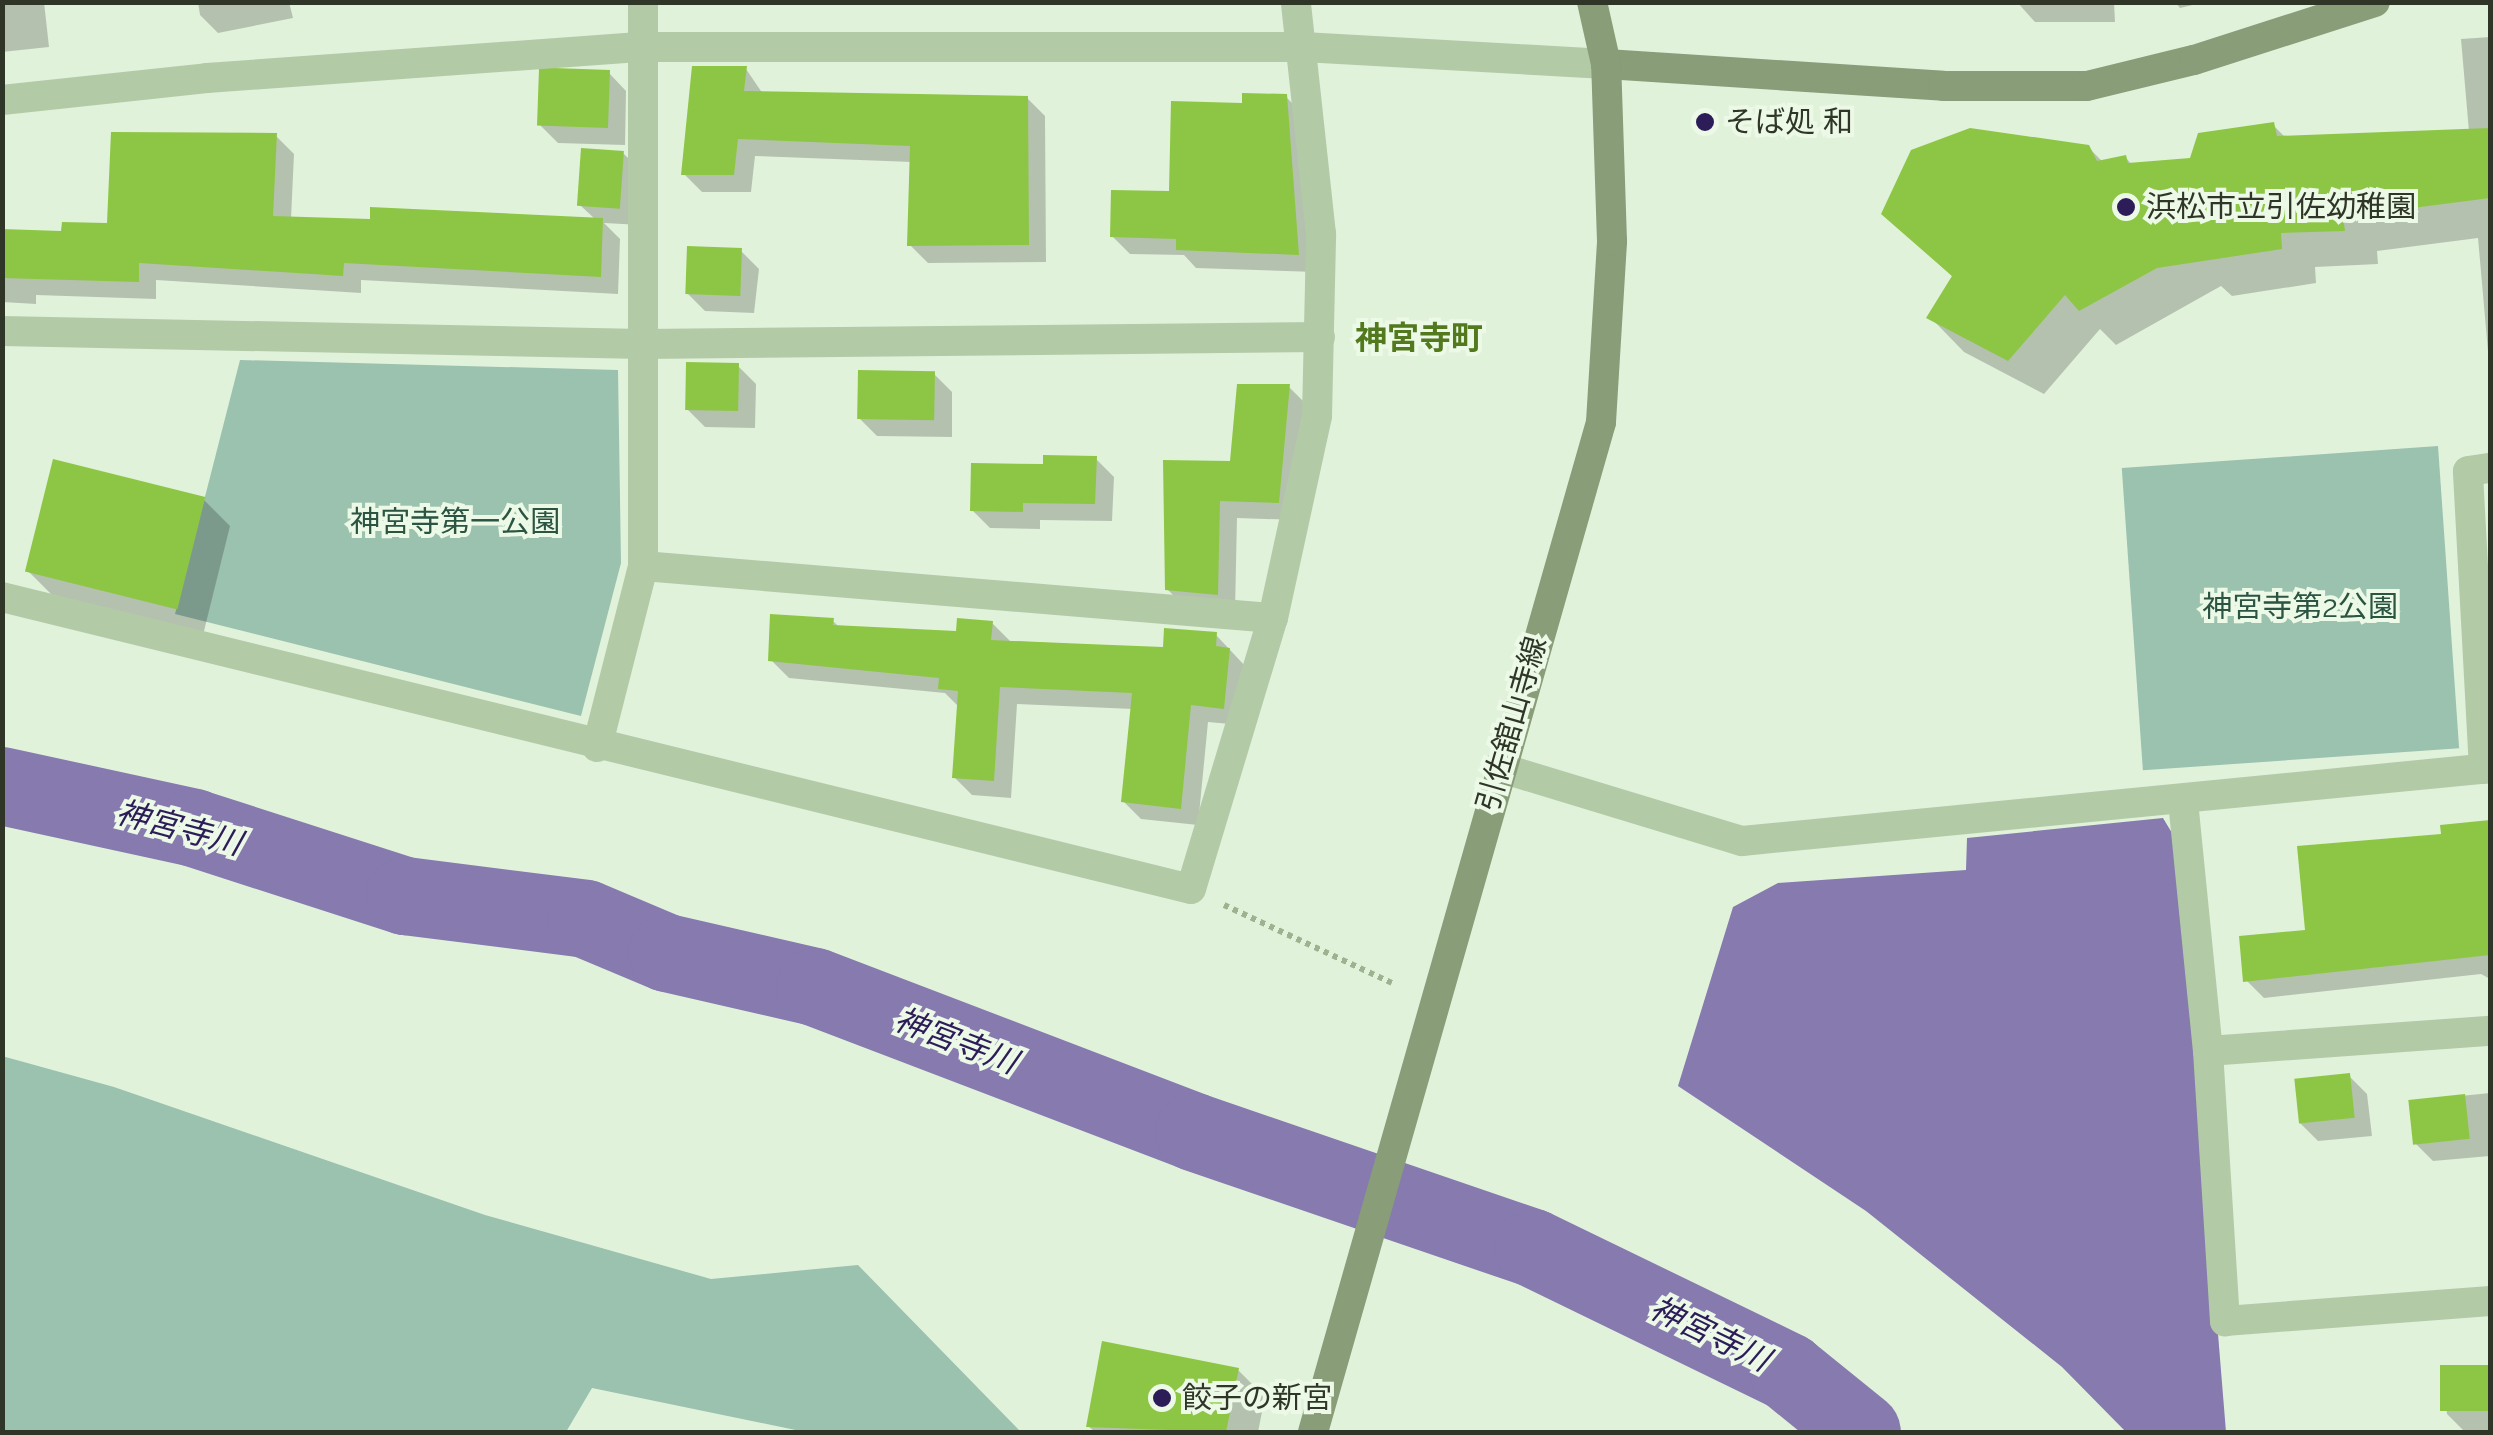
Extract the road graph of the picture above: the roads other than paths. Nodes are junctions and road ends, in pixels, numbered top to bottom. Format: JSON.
{"nodes":[{"id":1,"x":643,"y":2,"type":"edge"},
{"id":2,"x":1296,"y":2,"type":"edge"},
{"id":3,"x":1592,"y":2,"type":"edge"},
{"id":4,"x":2375,"y":2,"type":"edge"},
{"id":5,"x":643,"y":47,"type":"junction"},
{"id":6,"x":1303,"y":47,"type":"junction"},
{"id":7,"x":1606,"y":64,"type":"junction"},
{"id":8,"x":2,"y":100,"type":"edge"},
{"id":9,"x":2,"y":331,"type":"edge"},
{"id":10,"x":1320,"y":337,"type":"junction"},
{"id":11,"x":643,"y":344,"type":"junction"},
{"id":12,"x":2490,"y":468,"type":"edge"},
{"id":13,"x":643,"y":566,"type":"junction"},
{"id":14,"x":2,"y":597,"type":"edge"},
{"id":15,"x":1273,"y":618,"type":"junction"},
{"id":16,"x":597,"y":747,"type":"junction"},
{"id":17,"x":1498,"y":768,"type":"junction"},
{"id":18,"x":2487,"y":768,"type":"edge"},
{"id":19,"x":2183,"y":802,"type":"junction"},
{"id":20,"x":2490,"y":1031,"type":"edge"},
{"id":21,"x":2208,"y":1051,"type":"junction"},
{"id":22,"x":2490,"y":1300,"type":"edge"},
{"id":23,"x":1313,"y":1432,"type":"edge"}],
"edges":[{"from":1,"to":5,"type":"street"},
{"from":2,"to":6,"type":"street"},
{"from":3,"to":7,"type":"main road","name":"引佐舘山寺線"},
{"from":4,"to":7,"type":"main road"},
{"from":5,"to":6,"type":"street"},
{"from":5,"to":8,"type":"street"},
{"from":5,"to":11,"type":"street"},
{"from":6,"to":7,"type":"street"},
{"from":6,"to":10,"type":"street"},
{"from":7,"to":17,"type":"main road","name":"引佐舘山寺線"},
{"from":9,"to":11,"type":"street"},
{"from":10,"to":11,"type":"street"},
{"from":10,"to":15,"type":"street"},
{"from":11,"to":13,"type":"street"},
{"from":12,"to":18,"type":"street"},
{"from":13,"to":15,"type":"street"},
{"from":13,"to":16,"type":"street"},
{"from":14,"to":16,"type":"street"},
{"from":15,"to":16,"type":"street"},
{"from":17,"to":19,"type":"street"},
{"from":17,"to":23,"type":"main road","name":"引佐舘山寺線"},
{"from":18,"to":19,"type":"street"},
{"from":19,"to":21,"type":"street"},
{"from":20,"to":21,"type":"street"},
{"from":21,"to":22,"type":"street"}]}
